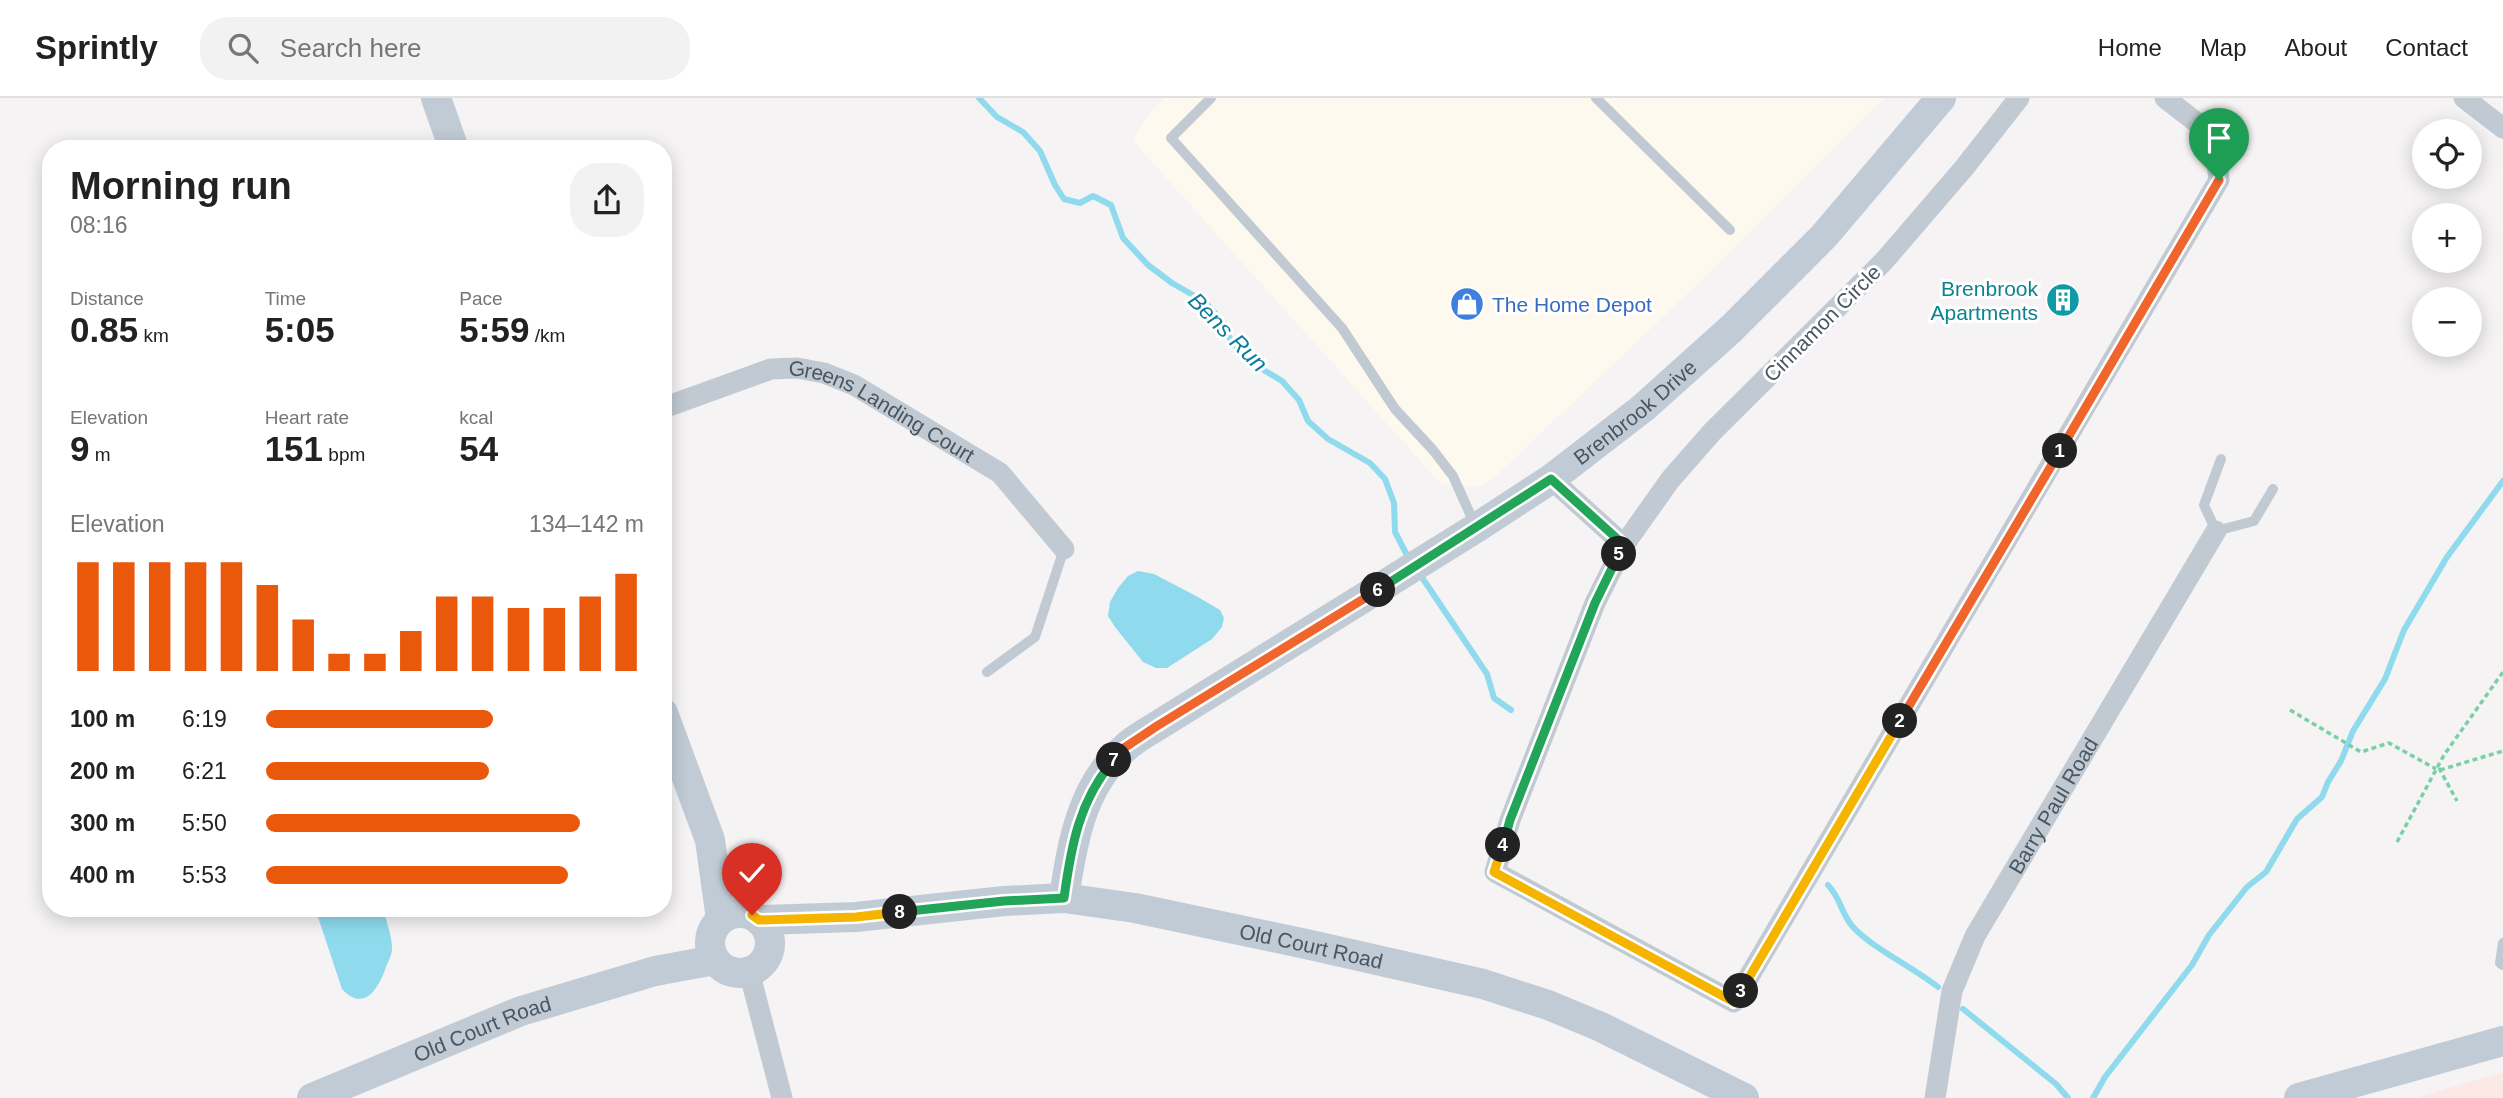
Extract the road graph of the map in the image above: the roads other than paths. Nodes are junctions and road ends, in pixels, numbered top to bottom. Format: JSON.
{"nodes":[{"id":1,"x":436,"y":98,"type":"edge"},
{"id":2,"x":1211,"y":98,"type":"edge"},
{"id":3,"x":1596,"y":98,"type":"edge"},
{"id":4,"x":1941,"y":98,"type":"edge"},
{"id":5,"x":2019,"y":98,"type":"edge"},
{"id":6,"x":2165,"y":98,"type":"edge"},
{"id":7,"x":2464,"y":98,"type":"edge"},
{"id":8,"x":2503,"y":128,"type":"edge"},
{"id":9,"x":451,"y":140,"type":"edge"},
{"id":10,"x":1730,"y":230,"type":"dead end"},
{"id":11,"x":672,"y":405,"type":"edge"},
{"id":12,"x":2221,"y":459,"type":"dead end"},
{"id":13,"x":1551,"y":479,"type":"junction"},
{"id":14,"x":2273,"y":489,"type":"dead end"},
{"id":15,"x":1476,"y":528,"type":"junction"},
{"id":16,"x":2216,"y":531,"type":"junction"},
{"id":17,"x":1624,"y":545,"type":"junction"},
{"id":18,"x":1064,"y":549,"type":"joint"},
{"id":19,"x":987,"y":672,"type":"dead end"},
{"id":20,"x":672,"y":737,"type":"edge"},
{"id":21,"x":1064,"y":898,"type":"junction"},
{"id":22,"x":737,"y":932,"type":"junction"},
{"id":23,"x":2503,"y":943,"type":"edge"},
{"id":24,"x":2503,"y":965,"type":"edge"},
{"id":25,"x":749,"y":971,"type":"joint"},
{"id":26,"x":2503,"y":1041,"type":"edge"},
{"id":27,"x":312,"y":1098,"type":"edge"},
{"id":28,"x":782,"y":1098,"type":"edge"},
{"id":29,"x":1744,"y":1098,"type":"edge"},
{"id":30,"x":1934,"y":1098,"type":"edge"},
{"id":31,"x":2299,"y":1098,"type":"edge"}],
"edges":[{"from":1,"to":9,"type":"main road"},
{"from":2,"to":15,"type":"lane"},
{"from":3,"to":10,"type":"lane"},
{"from":4,"to":13,"type":"main road","name":"Brenbrook Drive"},
{"from":5,"to":17,"type":"street","name":"Cinnamon Circle"},
{"from":6,"to":17,"type":"street","name":"Cinnamon Circle"},
{"from":7,"to":8,"type":"street"},
{"from":11,"to":18,"type":"street","name":"Greens Landing Court"},
{"from":12,"to":16,"type":"lane"},
{"from":13,"to":15,"type":"main road","name":"Brenbrook Drive"},
{"from":13,"to":17,"type":"street"},
{"from":14,"to":16,"type":"lane"},
{"from":15,"to":21,"type":"main road","name":"Brenbrook Drive"},
{"from":16,"to":30,"type":"street","name":"Barry Paul Road"},
{"from":18,"to":19,"type":"lane"},
{"from":20,"to":22,"type":"main road"},
{"from":21,"to":22,"type":"main road","name":"Old Court Road"},
{"from":21,"to":29,"type":"main road","name":"Old Court Road"},
{"from":22,"to":25,"type":"main road"},
{"from":22,"to":27,"type":"main road","name":"Old Court Road"},
{"from":23,"to":24,"type":"lane"},
{"from":25,"to":28,"type":"street"},
{"from":26,"to":31,"type":"main road"}]}
